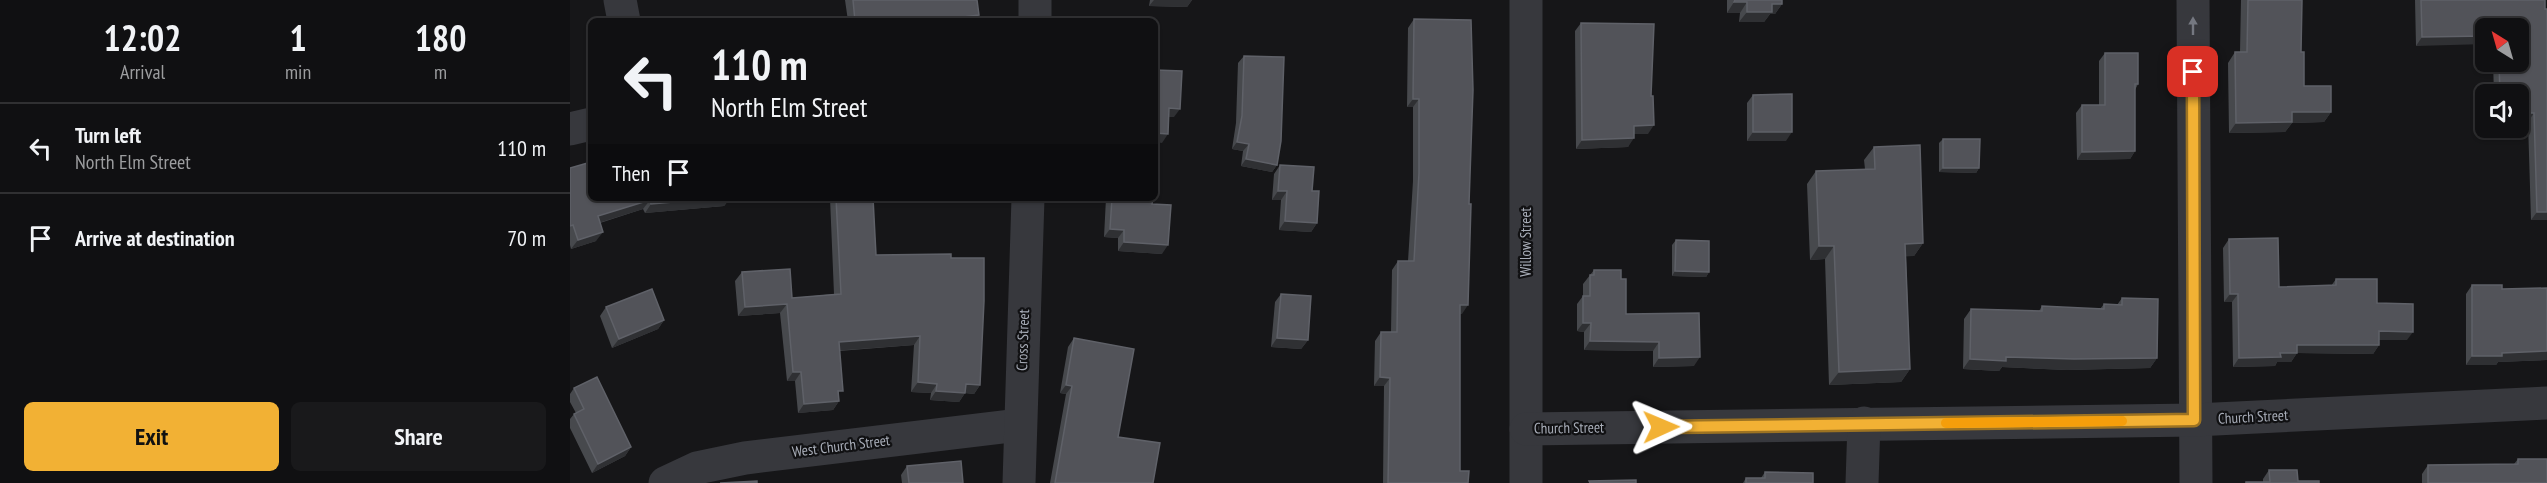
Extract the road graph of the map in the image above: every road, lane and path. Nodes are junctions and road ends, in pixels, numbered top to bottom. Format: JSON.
{"nodes":[{"id":1,"x":620,"y":0,"type":"edge"},
{"id":2,"x":1035,"y":0,"type":"edge"},
{"id":3,"x":1526,"y":0,"type":"edge"},
{"id":4,"x":2193,"y":0,"type":"edge"},
{"id":5,"x":623,"y":18,"type":"edge"},
{"id":6,"x":1035,"y":18,"type":"edge"},
{"id":7,"x":588,"y":125,"type":"edge"},
{"id":8,"x":570,"y":129,"type":"edge"},
{"id":9,"x":1028,"y":201,"type":"edge"},
{"id":10,"x":2547,"y":404,"type":"edge"},
{"id":11,"x":2194,"y":420,"type":"junction"},
{"id":12,"x":1864,"y":423,"type":"junction"},
{"id":13,"x":1020,"y":424,"type":"junction"},
{"id":14,"x":1526,"y":429,"type":"junction"},
{"id":15,"x":665,"y":483,"type":"edge"},
{"id":16,"x":1019,"y":483,"type":"edge"},
{"id":17,"x":1526,"y":483,"type":"edge"},
{"id":18,"x":1862,"y":483,"type":"edge"},
{"id":19,"x":2196,"y":483,"type":"edge"}],
"edges":[{"from":1,"to":5,"type":"street"},
{"from":2,"to":6,"type":"street"},
{"from":3,"to":14,"type":"street","name":"Willow Street"},
{"from":11,"to":4,"type":"street","one_way":true},
{"from":7,"to":8,"type":"street"},
{"from":9,"to":13,"type":"street","name":"Cross Street"},
{"from":10,"to":11,"type":"street","name":"Church Street"},
{"from":11,"to":12,"type":"street","name":"Church Street"},
{"from":11,"to":19,"type":"street"},
{"from":12,"to":14,"type":"street","name":"Church Street"},
{"from":12,"to":18,"type":"street"},
{"from":13,"to":15,"type":"street","name":"West Church Street"},
{"from":13,"to":16,"type":"street","name":"Cross Street"},
{"from":14,"to":17,"type":"street","name":"Willow Street"}]}
